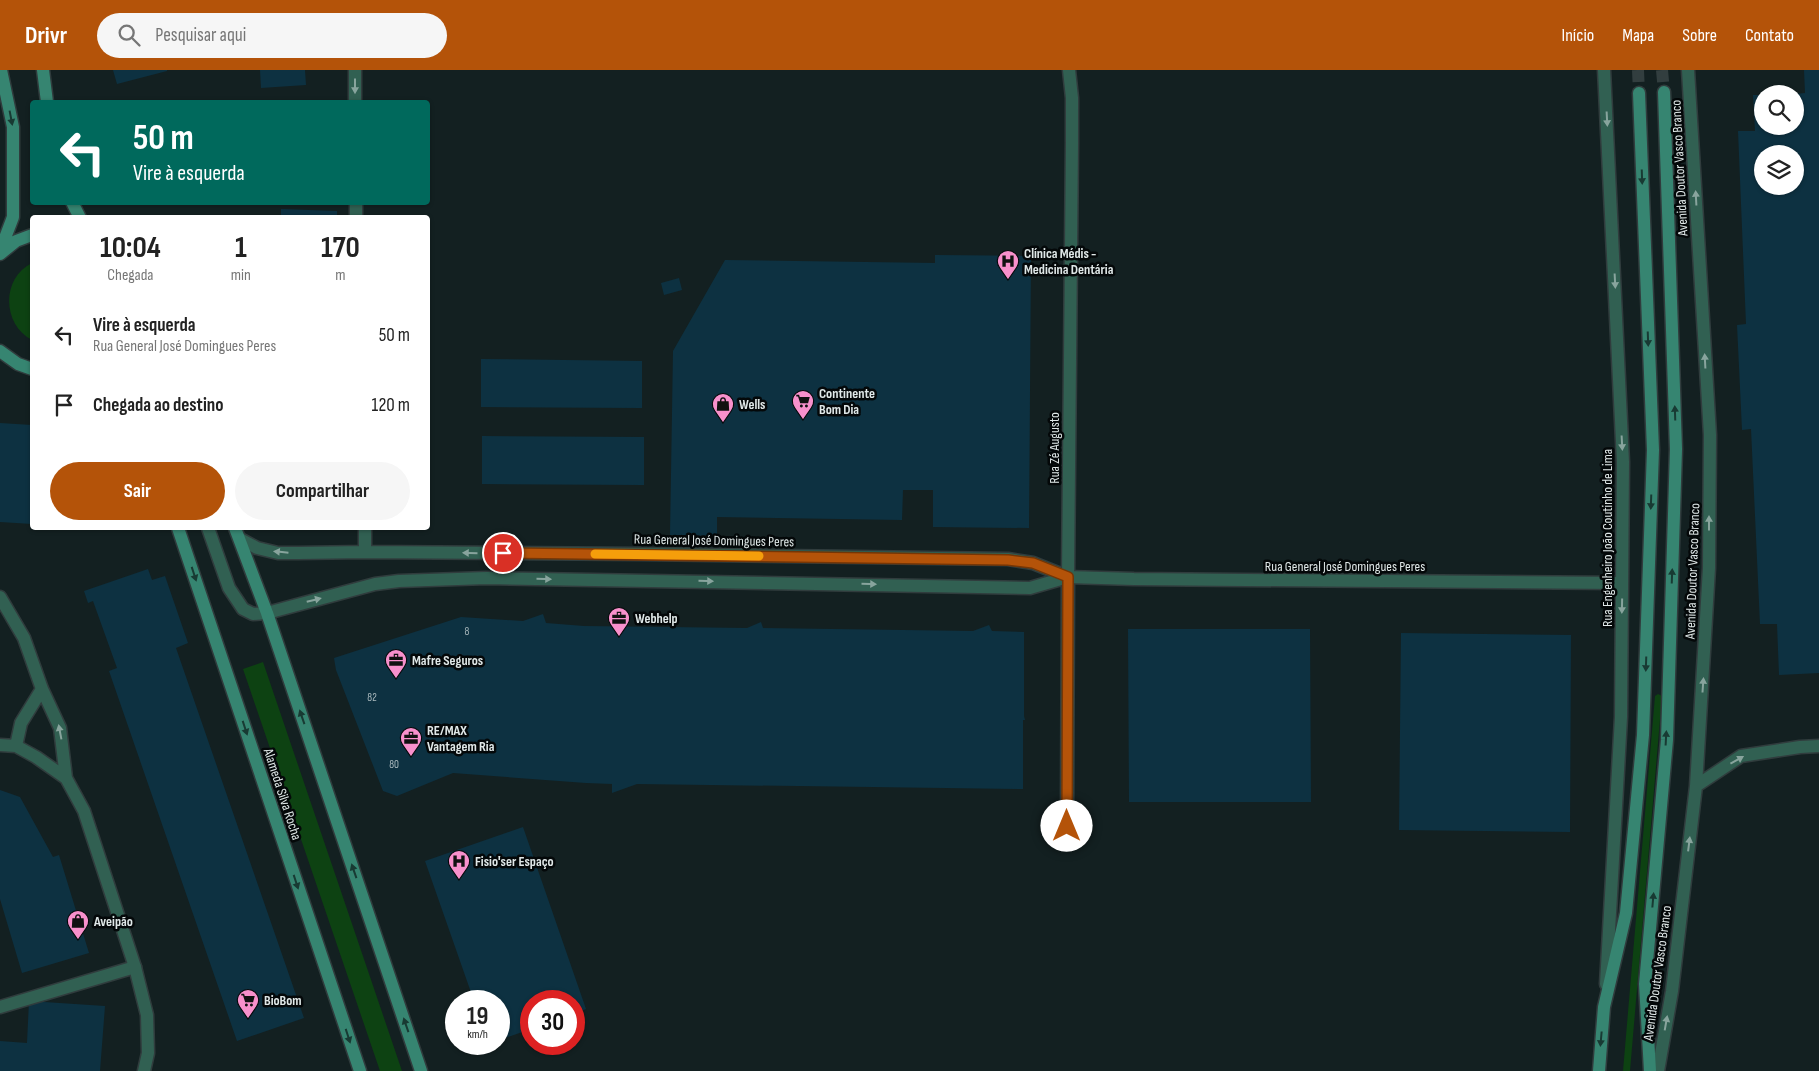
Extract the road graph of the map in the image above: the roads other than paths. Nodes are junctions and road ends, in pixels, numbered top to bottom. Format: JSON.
{"nodes":[{"id":1,"x":2,"y":70,"type":"edge"},
{"id":2,"x":43,"y":70,"type":"edge"},
{"id":3,"x":355,"y":70,"type":"edge"},
{"id":4,"x":1069,"y":70,"type":"edge"},
{"id":5,"x":1604,"y":70,"type":"edge"},
{"id":6,"x":1688,"y":70,"type":"edge"},
{"id":7,"x":1664,"y":92,"type":"tunnel mouth"},
{"id":8,"x":1639,"y":93,"type":"tunnel mouth"},
{"id":9,"x":47,"y":100,"type":"edge"},
{"id":10,"x":355,"y":100,"type":"edge"},
{"id":11,"x":30,"y":236,"type":"edge"},
{"id":12,"x":0,"y":252,"type":"edge"},
{"id":13,"x":1,"y":353,"type":"edge"},
{"id":14,"x":18,"y":364,"type":"junction"},
{"id":15,"x":30,"y":368,"type":"edge"},
{"id":16,"x":30,"y":373,"type":"edge"},
{"id":17,"x":179,"y":530,"type":"edge"},
{"id":18,"x":209,"y":530,"type":"edge"},
{"id":19,"x":365,"y":530,"type":"edge"},
{"id":20,"x":237,"y":533,"type":"edge"},
{"id":21,"x":365,"y":552,"type":"junction"},
{"id":22,"x":1068,"y":577,"type":"junction"},
{"id":23,"x":1622,"y":583,"type":"junction"},
{"id":24,"x":0,"y":597,"type":"edge"},
{"id":25,"x":267,"y":614,"type":"junction"},
{"id":26,"x":42,"y":690,"type":"junction"},
{"id":27,"x":0,"y":745,"type":"edge"},
{"id":28,"x":16,"y":746,"type":"junction"},
{"id":29,"x":1819,"y":746,"type":"edge"},
{"id":30,"x":66,"y":778,"type":"junction"},
{"id":31,"x":1696,"y":786,"type":"junction"},
{"id":32,"x":1067,"y":826,"type":"dead end"},
{"id":33,"x":135,"y":967,"type":"junction"},
{"id":34,"x":0,"y":1007,"type":"edge"},
{"id":35,"x":1604,"y":1007,"type":"junction"},
{"id":36,"x":144,"y":1071,"type":"edge"},
{"id":37,"x":360,"y":1071,"type":"edge"},
{"id":38,"x":421,"y":1071,"type":"edge"},
{"id":39,"x":1599,"y":1071,"type":"edge"},
{"id":40,"x":1650,"y":1071,"type":"edge"},
{"id":41,"x":1658,"y":1071,"type":"edge"}],
"edges":[{"from":1,"to":12,"type":"main road","one_way":true},
{"from":2,"to":9,"type":"main road"},
{"from":3,"to":10,"type":"street","one_way":true},
{"from":4,"to":22,"type":"street","name":"Rua Zé Augusto"},
{"from":5,"to":23,"type":"street","name":"Rua Engenheiro João Coutinho de Lima","one_way":true},
{"from":31,"to":6,"type":"street","name":"Avenida Doutor Vasco Branco","one_way":true},
{"from":40,"to":7,"type":"main road","name":"Avenida Doutor Vasco Branco","one_way":true},
{"from":8,"to":35,"type":"main road","one_way":true},
{"from":11,"to":12,"type":"main road"},
{"from":13,"to":14,"type":"main road"},
{"from":14,"to":15,"type":"main road"},
{"from":14,"to":16,"type":"main road"},
{"from":17,"to":37,"type":"main road","name":"Alameda Silva Rocha","one_way":true},
{"from":18,"to":25,"type":"street"},
{"from":19,"to":21,"type":"street"},
{"from":21,"to":20,"type":"street","name":"Rua General José Domingues Peres","one_way":true},
{"from":20,"to":25,"type":"main road"},
{"from":22,"to":21,"type":"street","name":"Rua General José Domingues Peres","one_way":true},
{"from":22,"to":23,"type":"street","name":"Rua General José Domingues Peres"},
{"from":25,"to":22,"type":"street","name":"Rua General José Domingues Peres","one_way":true},
{"from":22,"to":32,"type":"street","name":"Rua Zé Augusto"},
{"from":23,"to":35,"type":"street","name":"Rua Engenheiro João Coutinho de Lima","one_way":true},
{"from":24,"to":26,"type":"street"},
{"from":38,"to":25,"type":"main road","one_way":true},
{"from":26,"to":28,"type":"street"},
{"from":30,"to":26,"type":"street","one_way":true},
{"from":27,"to":28,"type":"street"},
{"from":28,"to":30,"type":"street"},
{"from":31,"to":29,"type":"street","one_way":true},
{"from":30,"to":33,"type":"street"},
{"from":41,"to":31,"type":"street","name":"Avenida Doutor Vasco Branco","one_way":true},
{"from":33,"to":34,"type":"street"},
{"from":33,"to":36,"type":"street"},
{"from":35,"to":39,"type":"main road","one_way":true}]}
